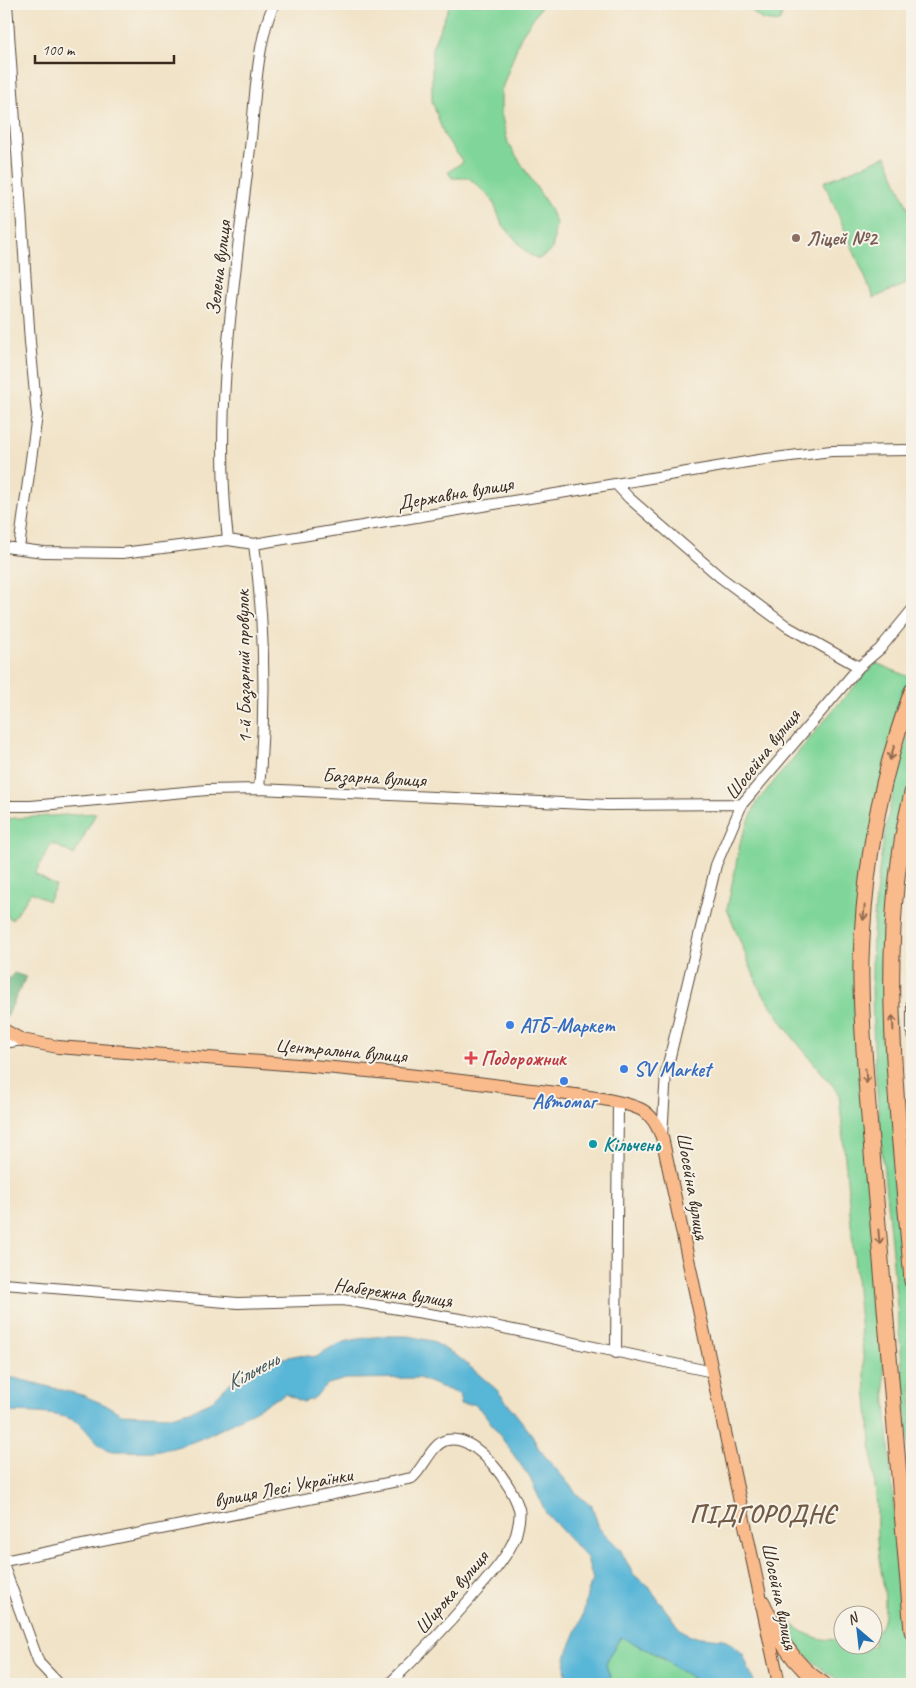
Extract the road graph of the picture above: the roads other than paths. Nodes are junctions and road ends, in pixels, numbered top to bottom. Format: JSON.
{"nodes":[{"id":1,"x":7,"y":4,"type":"edge"},
{"id":2,"x":274,"y":4,"type":"edge"},
{"id":3,"x":912,"y":450,"type":"edge"},
{"id":4,"x":616,"y":484,"type":"junction"},
{"id":5,"x":228,"y":540,"type":"junction"},
{"id":6,"x":254,"y":544,"type":"junction"},
{"id":7,"x":4,"y":547,"type":"edge"},
{"id":8,"x":19,"y":548,"type":"junction"},
{"id":9,"x":912,"y":610,"type":"edge"},
{"id":10,"x":859,"y":667,"type":"junction"},
{"id":11,"x":912,"y":692,"type":"edge"},
{"id":12,"x":259,"y":789,"type":"junction"},
{"id":13,"x":912,"y":793,"type":"edge"},
{"id":14,"x":742,"y":804,"type":"junction"},
{"id":15,"x":4,"y":806,"type":"edge"},
{"id":16,"x":912,"y":984,"type":"edge"},
{"id":17,"x":4,"y":1030,"type":"edge"},
{"id":18,"x":912,"y":1034,"type":"edge"},
{"id":19,"x":22,"y":1040,"type":"junction"},
{"id":20,"x":4,"y":1043,"type":"edge"},
{"id":21,"x":618,"y":1103,"type":"junction"},
{"id":22,"x":662,"y":1137,"type":"junction"},
{"id":23,"x":912,"y":1281,"type":"edge"},
{"id":24,"x":4,"y":1284,"type":"edge"},
{"id":25,"x":616,"y":1353,"type":"junction"},
{"id":26,"x":713,"y":1372,"type":"junction"},
{"id":27,"x":519,"y":1510,"type":"joint"},
{"id":28,"x":4,"y":1561,"type":"edge"},
{"id":29,"x":4,"y":1567,"type":"edge"},
{"id":30,"x":762,"y":1602,"type":"junction"},
{"id":31,"x":912,"y":1632,"type":"edge"},
{"id":32,"x":59,"y":1684,"type":"edge"},
{"id":33,"x":389,"y":1684,"type":"edge"},
{"id":34,"x":779,"y":1684,"type":"edge"},
{"id":35,"x":823,"y":1684,"type":"edge"}],
"edges":[{"from":1,"to":8,"type":"street"},
{"from":2,"to":5,"type":"street","name":"Зелена вулиця"},
{"from":3,"to":4,"type":"street","name":"Державна вулиця"},
{"from":4,"to":6,"type":"street","name":"Державна вулиця"},
{"from":4,"to":10,"type":"street"},
{"from":5,"to":6,"type":"street","name":"Державна вулиця"},
{"from":5,"to":8,"type":"street","name":"Державна вулиця"},
{"from":6,"to":12,"type":"street","name":"1-й Базарний провулок"},
{"from":7,"to":8,"type":"street","name":"Державна вулиця"},
{"from":9,"to":10,"type":"street","name":"Шосейна вулиця"},
{"from":10,"to":14,"type":"street","name":"Шосейна вулиця"},
{"from":11,"to":31,"type":"highway","one_way":true},
{"from":12,"to":14,"type":"street","name":"Базарна вулиця"},
{"from":12,"to":15,"type":"street","name":"Базарна вулиця"},
{"from":23,"to":13,"type":"highway","one_way":true},
{"from":14,"to":22,"type":"street","name":"Шосейна вулиця"},
{"from":16,"to":18,"type":"street"},
{"from":17,"to":19,"type":"main road","name":"Центральна вулиця"},
{"from":19,"to":20,"type":"street"},
{"from":19,"to":21,"type":"main road","name":"Центральна вулиця"},
{"from":21,"to":22,"type":"main road","name":"Центральна вулиця"},
{"from":21,"to":25,"type":"street"},
{"from":22,"to":26,"type":"main road","name":"Шосейна вулиця"},
{"from":24,"to":25,"type":"street","name":"Набережна вулиця"},
{"from":25,"to":26,"type":"street","name":"Набережна вулиця"},
{"from":26,"to":30,"type":"main road","name":"Шосейна вулиця"},
{"from":27,"to":28,"type":"street","name":"вулиця Лесі Українки"},
{"from":27,"to":33,"type":"street","name":"Широка вулиця"},
{"from":29,"to":32,"type":"street"},
{"from":30,"to":34,"type":"main road","name":"Шосейна вулиця"},
{"from":30,"to":35,"type":"highway"}]}
